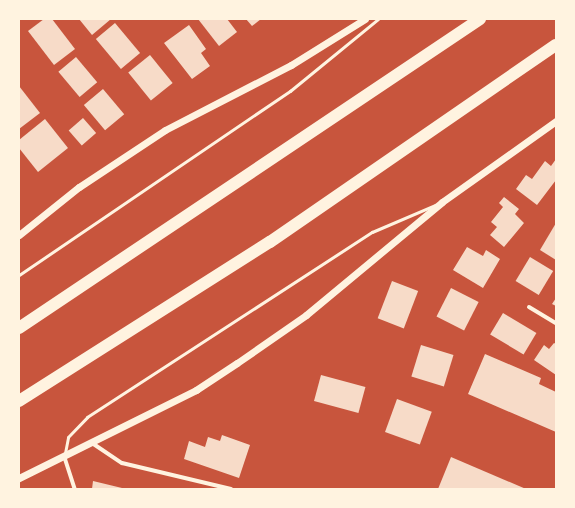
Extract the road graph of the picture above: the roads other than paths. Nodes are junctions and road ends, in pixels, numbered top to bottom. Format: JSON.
{"nodes":[{"id":1,"x":365,"y":19,"type":"edge"},
{"id":2,"x":378,"y":19,"type":"edge"},
{"id":3,"x":480,"y":19,"type":"edge"},
{"id":4,"x":556,"y":45,"type":"edge"},
{"id":5,"x":556,"y":121,"type":"edge"},
{"id":6,"x":442,"y":202,"type":"junction"},
{"id":7,"x":19,"y":235,"type":"edge"},
{"id":8,"x":19,"y":275,"type":"edge"},
{"id":9,"x":529,"y":307,"type":"dead end"},
{"id":10,"x":556,"y":323,"type":"edge"},
{"id":11,"x":19,"y":328,"type":"edge"},
{"id":12,"x":19,"y":401,"type":"edge"},
{"id":13,"x":92,"y":443,"type":"junction"},
{"id":14,"x":64,"y":456,"type":"junction"},
{"id":15,"x":19,"y":478,"type":"edge"},
{"id":16,"x":75,"y":489,"type":"edge"},
{"id":17,"x":231,"y":489,"type":"edge"}],
"edges":[{"from":1,"to":7,"type":"street"},
{"from":2,"to":8,"type":"lane"},
{"from":3,"to":11,"type":"highway"},
{"from":4,"to":12,"type":"highway"},
{"from":5,"to":6,"type":"street"},
{"from":6,"to":13,"type":"street"},
{"from":6,"to":14,"type":"lane"},
{"from":9,"to":10,"type":"street"},
{"from":13,"to":14,"type":"street"},
{"from":13,"to":17,"type":"street"},
{"from":14,"to":15,"type":"street"},
{"from":14,"to":16,"type":"street"}]}
